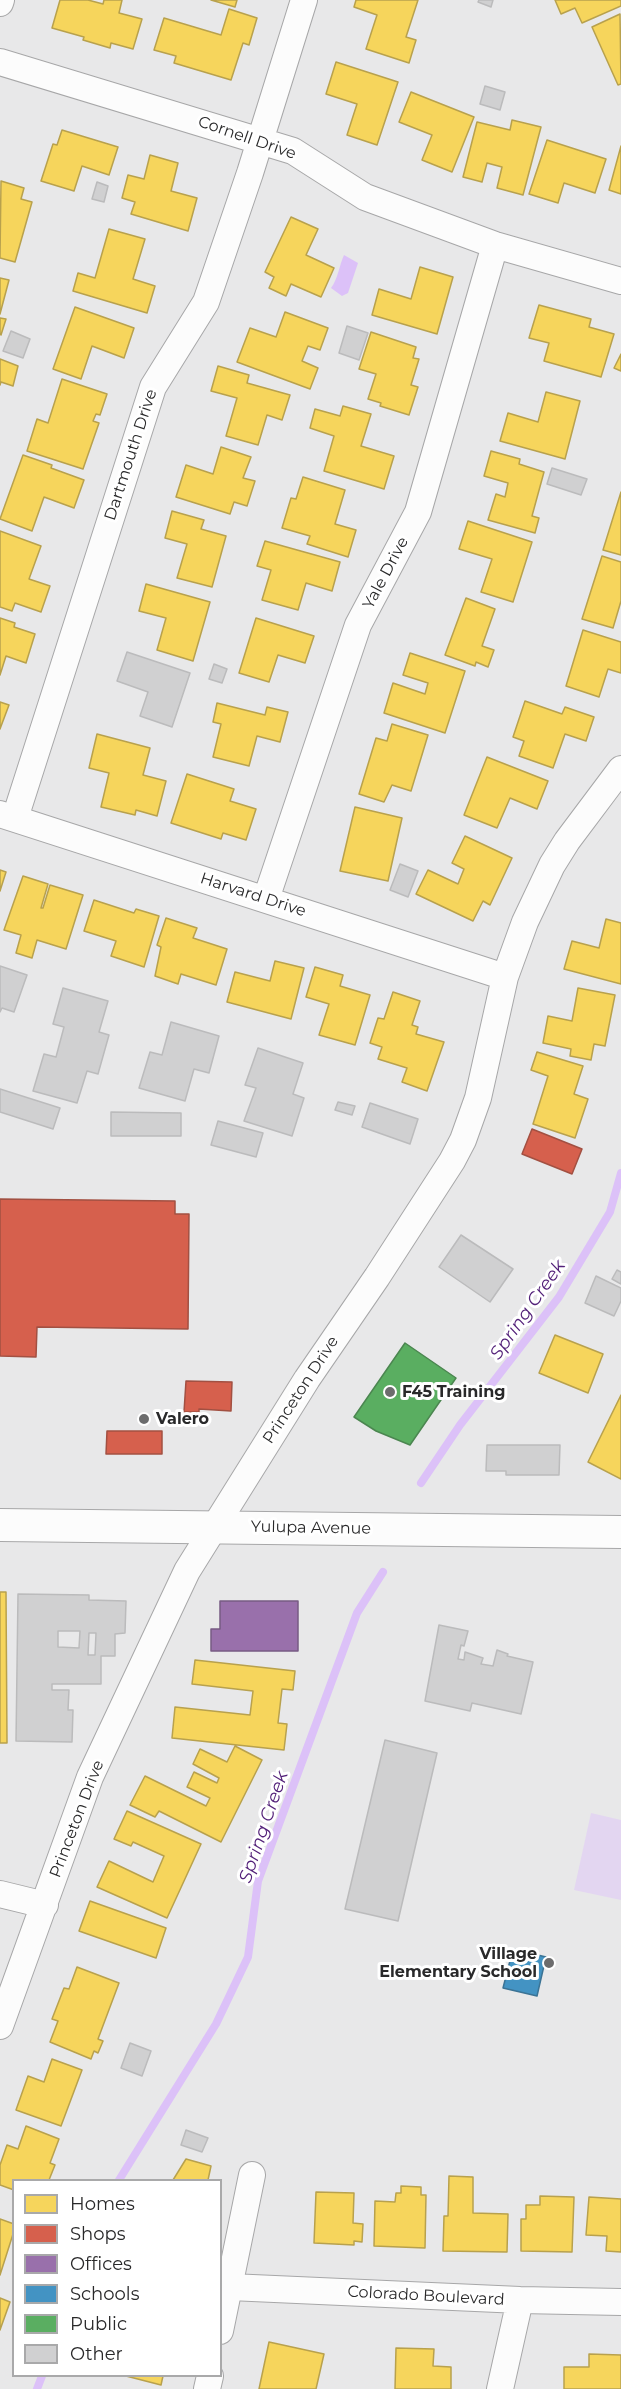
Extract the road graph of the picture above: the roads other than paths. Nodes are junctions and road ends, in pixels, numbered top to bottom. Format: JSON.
{"nodes":[{"id":1,"x":304,"y":0,"type":"edge"},
{"id":2,"x":0,"y":62,"type":"edge"},
{"id":3,"x":259,"y":141,"type":"junction"},
{"id":4,"x":495,"y":245,"type":"junction"},
{"id":5,"x":621,"y":280,"type":"edge"},
{"id":6,"x":621,"y":769,"type":"edge"},
{"id":7,"x":7,"y":816,"type":"edge"},
{"id":8,"x":266,"y":899,"type":"junction"},
{"id":9,"x":505,"y":977,"type":"junction"},
{"id":10,"x":0,"y":1525,"type":"edge"},
{"id":11,"x":214,"y":1527,"type":"junction"},
{"id":12,"x":621,"y":1532,"type":"edge"},
{"id":13,"x":0,"y":1894,"type":"edge"},
{"id":14,"x":45,"y":1905,"type":"junction"},
{"id":15,"x":0,"y":2026,"type":"edge"},
{"id":16,"x":252,"y":2175,"type":"dead end"},
{"id":17,"x":230,"y":2287,"type":"junction"},
{"id":18,"x":520,"y":2300,"type":"junction"},
{"id":19,"x":621,"y":2302,"type":"edge"},
{"id":20,"x":222,"y":2322,"type":"edge"},
{"id":21,"x":500,"y":2389,"type":"edge"}],
"edges":[{"from":1,"to":3,"type":"street","name":"Dartmouth Drive"},
{"from":2,"to":3,"type":"street","name":"Cornell Drive"},
{"from":3,"to":4,"type":"street","name":"Cornell Drive"},
{"from":3,"to":7,"type":"street","name":"Dartmouth Drive"},
{"from":4,"to":5,"type":"street","name":"Cornell Drive"},
{"from":4,"to":8,"type":"street","name":"Yale Drive"},
{"from":6,"to":9,"type":"street","name":"Princeton Drive"},
{"from":7,"to":8,"type":"street","name":"Harvard Drive"},
{"from":8,"to":9,"type":"street","name":"Harvard Drive"},
{"from":9,"to":11,"type":"street","name":"Princeton Drive"},
{"from":10,"to":11,"type":"street","name":"Yulupa Avenue"},
{"from":11,"to":12,"type":"street","name":"Yulupa Avenue"},
{"from":11,"to":14,"type":"street","name":"Princeton Drive"},
{"from":13,"to":14,"type":"street"},
{"from":14,"to":15,"type":"street","name":"Princeton Drive"},
{"from":16,"to":17,"type":"street"},
{"from":17,"to":18,"type":"street","name":"Colorado Boulevard"},
{"from":17,"to":20,"type":"street"},
{"from":18,"to":19,"type":"street","name":"Colorado Boulevard"},
{"from":18,"to":21,"type":"street"}]}
